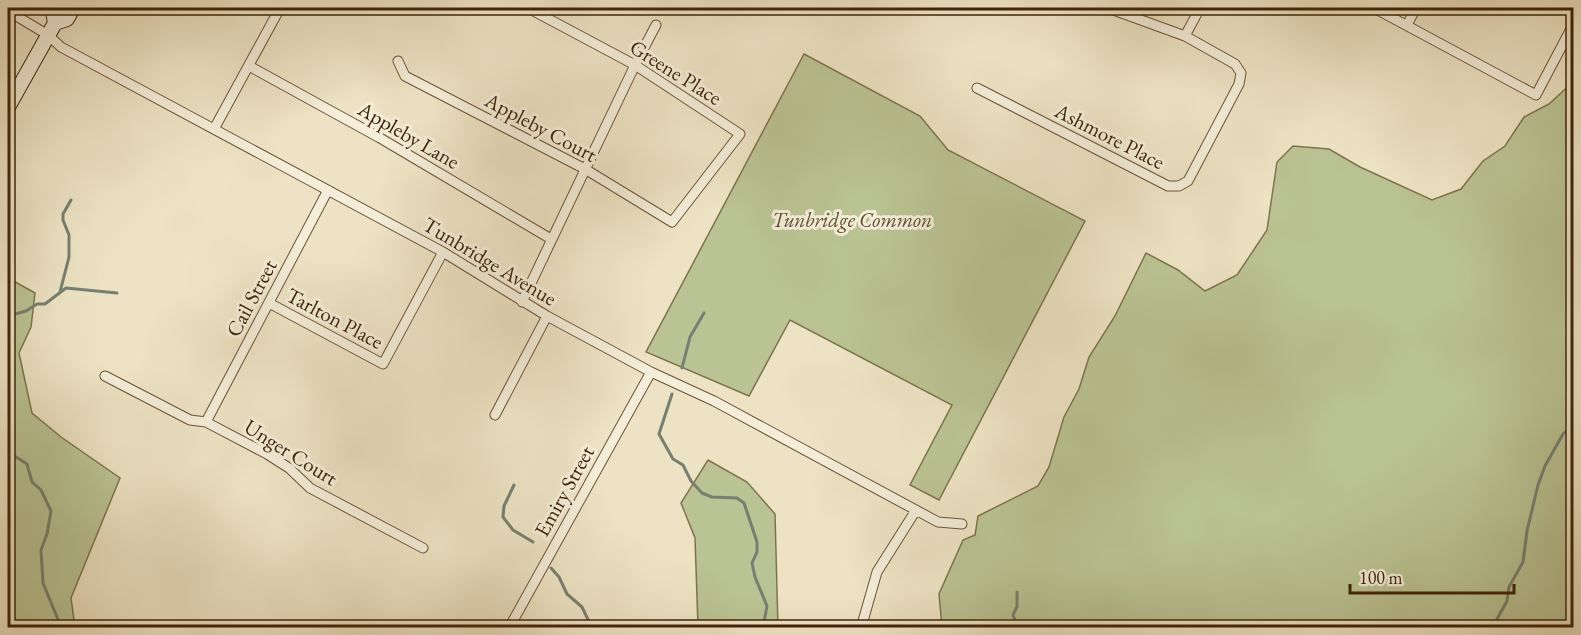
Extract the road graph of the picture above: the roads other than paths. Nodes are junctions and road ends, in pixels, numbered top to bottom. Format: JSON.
{"nodes":[{"id":1,"x":55,"y":8,"type":"edge"},
{"id":2,"x":73,"y":8,"type":"edge"},
{"id":3,"x":280,"y":8,"type":"edge"},
{"id":4,"x":528,"y":8,"type":"edge"},
{"id":5,"x":1108,"y":8,"type":"edge"},
{"id":6,"x":1200,"y":8,"type":"edge"},
{"id":7,"x":1374,"y":8,"type":"edge"},
{"id":8,"x":1416,"y":8,"type":"edge"},
{"id":9,"x":8,"y":11,"type":"edge"},
{"id":10,"x":1574,"y":23,"type":"edge"},
{"id":11,"x":656,"y":25,"type":"dead end"},
{"id":12,"x":1407,"y":25,"type":"junction"},
{"id":13,"x":52,"y":29,"type":"junction"},
{"id":14,"x":1185,"y":36,"type":"junction"},
{"id":15,"x":398,"y":61,"type":"dead end"},
{"id":16,"x":635,"y":65,"type":"junction"},
{"id":17,"x":249,"y":66,"type":"junction"},
{"id":18,"x":977,"y":88,"type":"dead end"},
{"id":19,"x":8,"y":107,"type":"edge"},
{"id":20,"x":214,"y":129,"type":"junction"},
{"id":21,"x":585,"y":169,"type":"junction"},
{"id":22,"x":328,"y":190,"type":"junction"},
{"id":23,"x":672,"y":222,"type":"joint"},
{"id":24,"x":551,"y":239,"type":"junction"},
{"id":25,"x":443,"y":252,"type":"junction"},
{"id":26,"x":522,"y":302,"type":"junction"},
{"id":27,"x":269,"y":303,"type":"junction"},
{"id":28,"x":547,"y":316,"type":"junction"},
{"id":29,"x":651,"y":372,"type":"junction"},
{"id":30,"x":105,"y":376,"type":"dead end"},
{"id":31,"x":495,"y":415,"type":"dead end"},
{"id":32,"x":206,"y":422,"type":"junction"},
{"id":33,"x":916,"y":510,"type":"junction"},
{"id":34,"x":962,"y":524,"type":"dead end"},
{"id":35,"x":423,"y":548,"type":"dead end"},
{"id":36,"x":509,"y":627,"type":"edge"},
{"id":37,"x":863,"y":627,"type":"edge"}],
"edges":[{"from":1,"to":13,"type":"main road"},
{"from":2,"to":13,"type":"main road"},
{"from":3,"to":17,"type":"street"},
{"from":4,"to":16,"type":"street","name":"Greene Place"},
{"from":5,"to":14,"type":"street"},
{"from":6,"to":14,"type":"street"},
{"from":7,"to":12,"type":"street"},
{"from":8,"to":12,"type":"street"},
{"from":9,"to":13,"type":"street","name":"Tunbridge Avenue"},
{"from":10,"to":12,"type":"street"},
{"from":11,"to":16,"type":"street"},
{"from":13,"to":19,"type":"main road"},
{"from":13,"to":20,"type":"street","name":"Tunbridge Avenue"},
{"from":14,"to":18,"type":"street","name":"Ashmore Place"},
{"from":15,"to":21,"type":"street","name":"Appleby Court"},
{"from":16,"to":21,"type":"street"},
{"from":16,"to":23,"type":"street","name":"Greene Place"},
{"from":17,"to":20,"type":"street"},
{"from":17,"to":24,"type":"street","name":"Appleby Lane"},
{"from":20,"to":22,"type":"street","name":"Tunbridge Avenue"},
{"from":21,"to":23,"type":"street","name":"Appleby Court"},
{"from":21,"to":24,"type":"street"},
{"from":22,"to":25,"type":"street","name":"Tunbridge Avenue"},
{"from":22,"to":27,"type":"street","name":"Cail Street"},
{"from":24,"to":26,"type":"street"},
{"from":25,"to":26,"type":"street","name":"Tunbridge Avenue"},
{"from":25,"to":27,"type":"street","name":"Tarlton Place"},
{"from":26,"to":28,"type":"street","name":"Tunbridge Avenue"},
{"from":27,"to":32,"type":"street","name":"Cail Street"},
{"from":28,"to":29,"type":"street","name":"Tunbridge Avenue"},
{"from":28,"to":31,"type":"street"},
{"from":29,"to":33,"type":"street","name":"Tunbridge Avenue"},
{"from":29,"to":36,"type":"street","name":"Emiry Street"},
{"from":30,"to":32,"type":"street","name":"Unger Court"},
{"from":32,"to":35,"type":"street","name":"Unger Court"},
{"from":33,"to":34,"type":"street","name":"Tunbridge Avenue"},
{"from":33,"to":37,"type":"street"}]}
